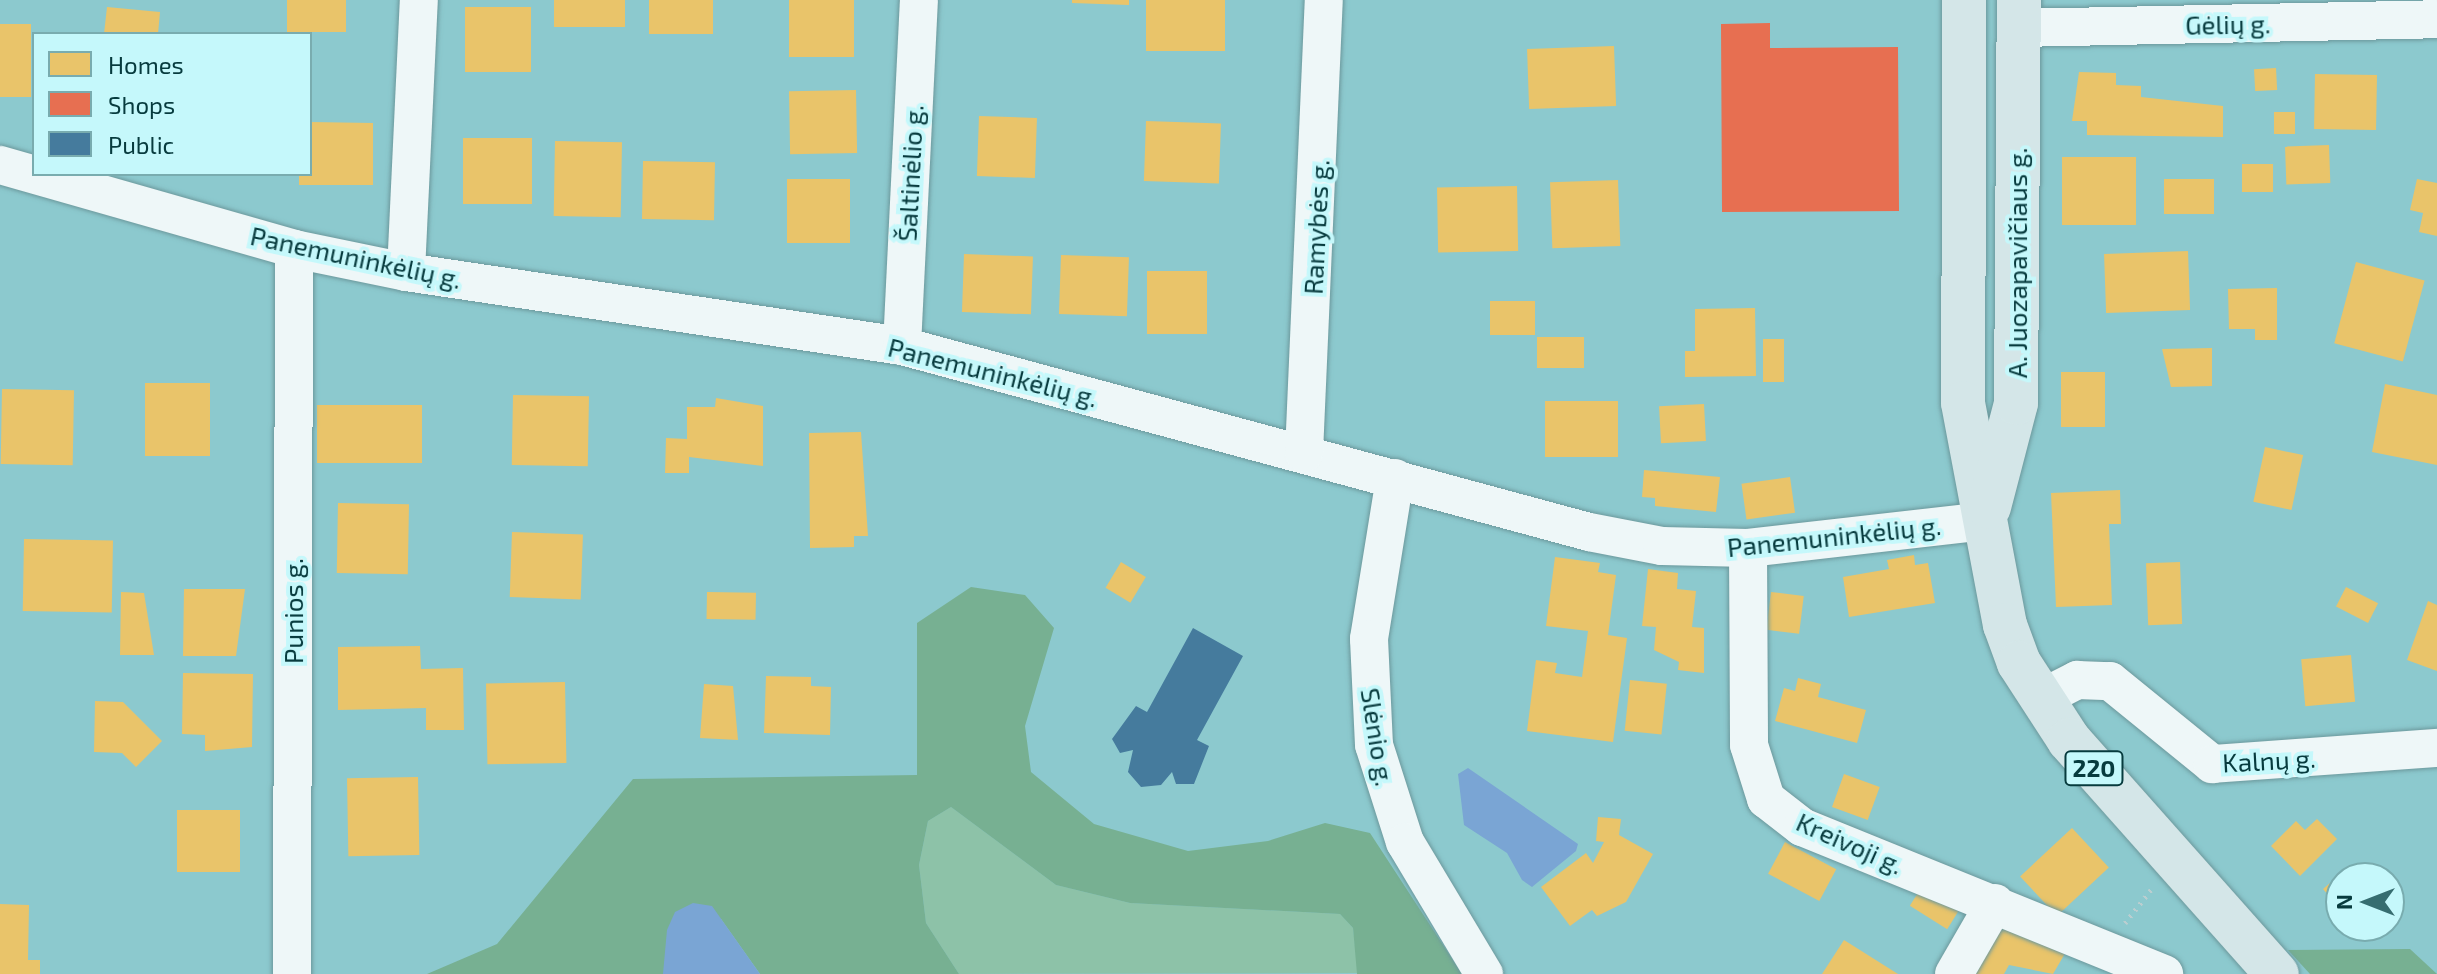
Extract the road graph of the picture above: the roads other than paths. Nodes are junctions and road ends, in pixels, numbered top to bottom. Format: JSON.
{"nodes":[{"id":1,"x":419,"y":0,"type":"edge"},
{"id":2,"x":919,"y":0,"type":"edge"},
{"id":3,"x":1324,"y":0,"type":"edge"},
{"id":4,"x":1964,"y":0,"type":"edge"},
{"id":5,"x":2018,"y":14,"type":"edge"},
{"id":6,"x":2437,"y":19,"type":"edge"},
{"id":7,"x":0,"y":165,"type":"edge"},
{"id":8,"x":32,"y":174,"type":"edge"},
{"id":9,"x":38,"y":176,"type":"edge"},
{"id":10,"x":294,"y":249,"type":"junction"},
{"id":11,"x":406,"y":272,"type":"junction"},
{"id":12,"x":902,"y":346,"type":"junction"},
{"id":13,"x":1304,"y":453,"type":"junction"},
{"id":14,"x":1395,"y":478,"type":"junction"},
{"id":15,"x":1986,"y":521,"type":"junction"},
{"id":16,"x":1748,"y":548,"type":"junction"},
{"id":17,"x":2040,"y":699,"type":"junction"},
{"id":18,"x":2437,"y":748,"type":"edge"},
{"id":19,"x":1995,"y":903,"type":"junction"},
{"id":20,"x":292,"y":974,"type":"edge"},
{"id":21,"x":1484,"y":974,"type":"edge"},
{"id":22,"x":1954,"y":974,"type":"edge"},
{"id":23,"x":2164,"y":974,"type":"edge"},
{"id":24,"x":2277,"y":974,"type":"edge"}],
"edges":[{"from":1,"to":11,"type":"street"},
{"from":2,"to":12,"type":"street","name":"Šaltinėlio g."},
{"from":3,"to":13,"type":"street","name":"Ramybės g."},
{"from":4,"to":15,"type":"main road","name":"A. Juozapavičiaus g.","number":"220"},
{"from":5,"to":6,"type":"street","name":"Gėlių g."},
{"from":5,"to":15,"type":"main road","name":"A. Juozapavičiaus g.","number":"220"},
{"from":7,"to":8,"type":"street","name":"Panemuninkėlių g."},
{"from":9,"to":10,"type":"street","name":"Panemuninkėlių g."},
{"from":10,"to":11,"type":"street","name":"Panemuninkėlių g."},
{"from":10,"to":20,"type":"street","name":"Punios g."},
{"from":11,"to":12,"type":"street","name":"Panemuninkėlių g."},
{"from":12,"to":13,"type":"street","name":"Panemuninkėlių g."},
{"from":13,"to":14,"type":"street","name":"Panemuninkėlių g."},
{"from":14,"to":16,"type":"street","name":"Panemuninkėlių g."},
{"from":14,"to":21,"type":"street","name":"Slėnio g."},
{"from":15,"to":16,"type":"street","name":"Panemuninkėlių g."},
{"from":15,"to":17,"type":"main road","name":"A. Juozapavičiaus g.","number":"220"},
{"from":16,"to":19,"type":"street","name":"Kreivoji g."},
{"from":17,"to":18,"type":"street","name":"Kalnų g."},
{"from":17,"to":24,"type":"main road","name":"A. Juozapavičiaus g.","number":"220"},
{"from":19,"to":22,"type":"street"},
{"from":19,"to":23,"type":"street","name":"Kreivoji g."}]}
